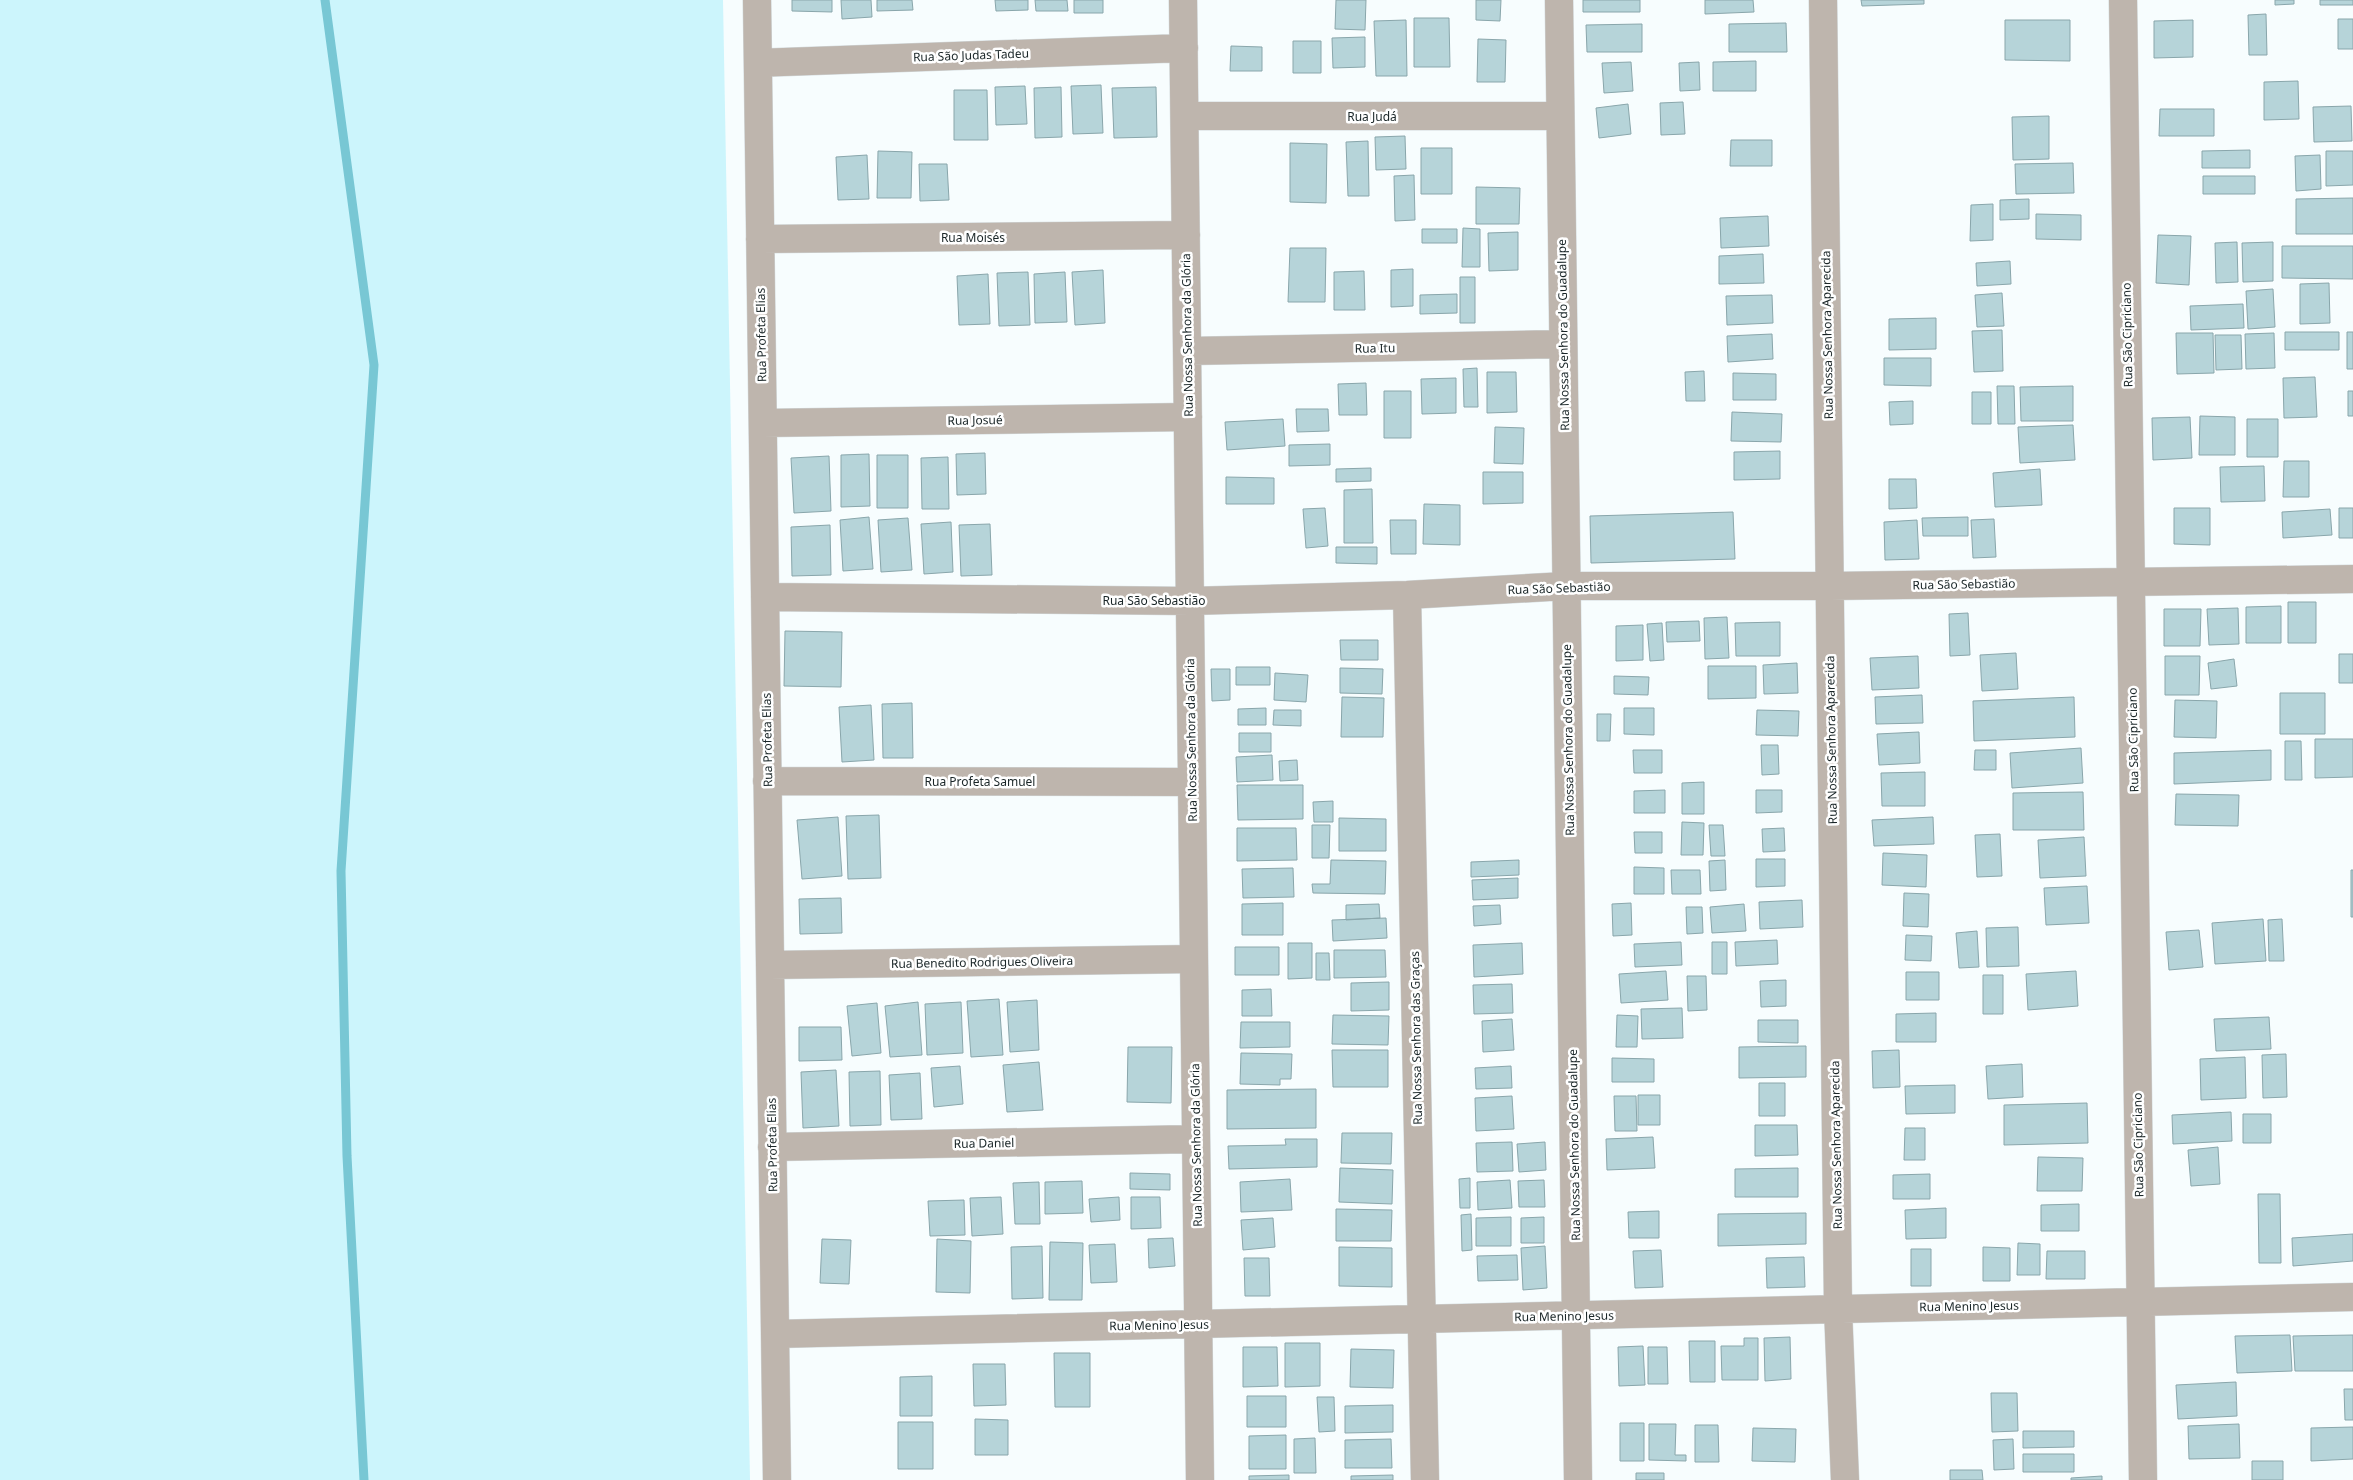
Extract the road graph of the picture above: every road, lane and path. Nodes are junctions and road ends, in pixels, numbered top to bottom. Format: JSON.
{"nodes":[{"id":1,"x":757,"y":0,"type":"edge"},
{"id":2,"x":1183,"y":0,"type":"edge"},
{"id":3,"x":1558,"y":0,"type":"edge"},
{"id":4,"x":1823,"y":0,"type":"edge"},
{"id":5,"x":2123,"y":0,"type":"edge"},
{"id":6,"x":1184,"y":48,"type":"junction"},
{"id":7,"x":758,"y":63,"type":"junction"},
{"id":8,"x":1184,"y":116,"type":"junction"},
{"id":9,"x":1560,"y":116,"type":"junction"},
{"id":10,"x":1186,"y":235,"type":"junction"},
{"id":11,"x":760,"y":239,"type":"junction"},
{"id":12,"x":1563,"y":344,"type":"junction"},
{"id":13,"x":1187,"y":351,"type":"junction"},
{"id":14,"x":1188,"y":417,"type":"junction"},
{"id":15,"x":763,"y":423,"type":"junction"},
{"id":16,"x":2353,"y":579,"type":"edge"},
{"id":17,"x":2131,"y":582,"type":"junction"},
{"id":18,"x":1566,"y":586,"type":"junction"},
{"id":19,"x":1830,"y":586,"type":"junction"},
{"id":20,"x":1407,"y":595,"type":"junction"},
{"id":21,"x":765,"y":597,"type":"junction"},
{"id":22,"x":1190,"y":600,"type":"junction"},
{"id":23,"x":768,"y":781,"type":"junction"},
{"id":24,"x":1192,"y":782,"type":"junction"},
{"id":25,"x":1194,"y":959,"type":"junction"},
{"id":26,"x":770,"y":965,"type":"junction"},
{"id":27,"x":1196,"y":1139,"type":"junction"},
{"id":28,"x":772,"y":1147,"type":"junction"},
{"id":29,"x":2353,"y":1297,"type":"edge"},
{"id":30,"x":2140,"y":1302,"type":"junction"},
{"id":31,"x":1838,"y":1309,"type":"junction"},
{"id":32,"x":1576,"y":1316,"type":"junction"},
{"id":33,"x":1423,"y":1319,"type":"junction"},
{"id":34,"x":1198,"y":1324,"type":"junction"},
{"id":35,"x":775,"y":1334,"type":"junction"},
{"id":36,"x":777,"y":1480,"type":"edge"},
{"id":37,"x":1200,"y":1480,"type":"edge"},
{"id":38,"x":1425,"y":1480,"type":"edge"},
{"id":39,"x":1578,"y":1480,"type":"edge"},
{"id":40,"x":1845,"y":1480,"type":"edge"},
{"id":41,"x":2143,"y":1480,"type":"edge"}],
"edges":[{"from":1,"to":7,"type":"street","name":"Rua Profeta Elias"},
{"from":2,"to":6,"type":"street","name":"Rua Nossa Senhora da Glória"},
{"from":3,"to":9,"type":"street","name":"Rua Nossa Senhora do Guadalupe"},
{"from":4,"to":19,"type":"street","name":"Rua Nossa Senhora Aparecida"},
{"from":5,"to":17,"type":"street","name":"Rua São Cipriciano"},
{"from":6,"to":7,"type":"street","name":"Rua São Judas Tadeu"},
{"from":6,"to":8,"type":"street","name":"Rua Nossa Senhora da Glória"},
{"from":7,"to":11,"type":"street","name":"Rua Profeta Elias"},
{"from":8,"to":9,"type":"street","name":"Rua Judá"},
{"from":8,"to":10,"type":"street","name":"Rua Nossa Senhora da Glória"},
{"from":9,"to":12,"type":"street","name":"Rua Nossa Senhora do Guadalupe"},
{"from":10,"to":11,"type":"street","name":"Rua Moisés"},
{"from":10,"to":13,"type":"street","name":"Rua Nossa Senhora da Glória"},
{"from":11,"to":15,"type":"street","name":"Rua Profeta Elias"},
{"from":12,"to":13,"type":"street","name":"Rua Itu"},
{"from":12,"to":18,"type":"street","name":"Rua Nossa Senhora do Guadalupe"},
{"from":13,"to":14,"type":"street","name":"Rua Nossa Senhora da Glória"},
{"from":14,"to":15,"type":"street","name":"Rua Josué"},
{"from":14,"to":22,"type":"street","name":"Rua Nossa Senhora da Glória"},
{"from":15,"to":21,"type":"street","name":"Rua Profeta Elias"},
{"from":16,"to":17,"type":"street","name":"Rua São Sebastião"},
{"from":17,"to":19,"type":"street","name":"Rua São Sebastião"},
{"from":17,"to":30,"type":"street","name":"Rua São Cipriciano"},
{"from":18,"to":19,"type":"street","name":"Rua São Sebastião"},
{"from":18,"to":20,"type":"street","name":"Rua São Sebastião"},
{"from":18,"to":32,"type":"street","name":"Rua Nossa Senhora do Guadalupe"},
{"from":19,"to":31,"type":"street","name":"Rua Nossa Senhora Aparecida"},
{"from":20,"to":22,"type":"street","name":"Rua São Sebastião"},
{"from":20,"to":33,"type":"street","name":"Rua Nossa Senhora das Graças"},
{"from":21,"to":22,"type":"street","name":"Rua São Sebastião"},
{"from":21,"to":23,"type":"street","name":"Rua Profeta Elias"},
{"from":22,"to":24,"type":"street","name":"Rua Nossa Senhora da Glória"},
{"from":23,"to":24,"type":"street","name":"Rua Profeta Samuel"},
{"from":23,"to":26,"type":"street","name":"Rua Profeta Elias"},
{"from":24,"to":25,"type":"street","name":"Rua Nossa Senhora da Glória"},
{"from":25,"to":26,"type":"street","name":"Rua Benedito Rodrigues Oliveira"},
{"from":25,"to":27,"type":"street","name":"Rua Nossa Senhora da Glória"},
{"from":26,"to":28,"type":"street","name":"Rua Profeta Elias"},
{"from":27,"to":28,"type":"street","name":"Rua Daniel"},
{"from":27,"to":34,"type":"street","name":"Rua Nossa Senhora da Glória"},
{"from":28,"to":35,"type":"street","name":"Rua Profeta Elias"},
{"from":29,"to":30,"type":"street","name":"Rua Menino Jesus"},
{"from":30,"to":31,"type":"street","name":"Rua Menino Jesus"},
{"from":30,"to":41,"type":"street","name":"Rua São Cipriciano"},
{"from":31,"to":32,"type":"street","name":"Rua Menino Jesus"},
{"from":31,"to":40,"type":"street","name":"Rua Nossa Senhora Aparecida"},
{"from":32,"to":33,"type":"street","name":"Rua Menino Jesus"},
{"from":32,"to":39,"type":"street","name":"Rua Nossa Senhora do Guadalupe"},
{"from":33,"to":34,"type":"street","name":"Rua Menino Jesus"},
{"from":33,"to":38,"type":"street","name":"Rua Nossa Senhora das Graças"},
{"from":34,"to":35,"type":"street","name":"Rua Menino Jesus"},
{"from":34,"to":37,"type":"street","name":"Rua Nossa Senhora da Glória"},
{"from":35,"to":36,"type":"street","name":"Rua Profeta Elias"}]}
